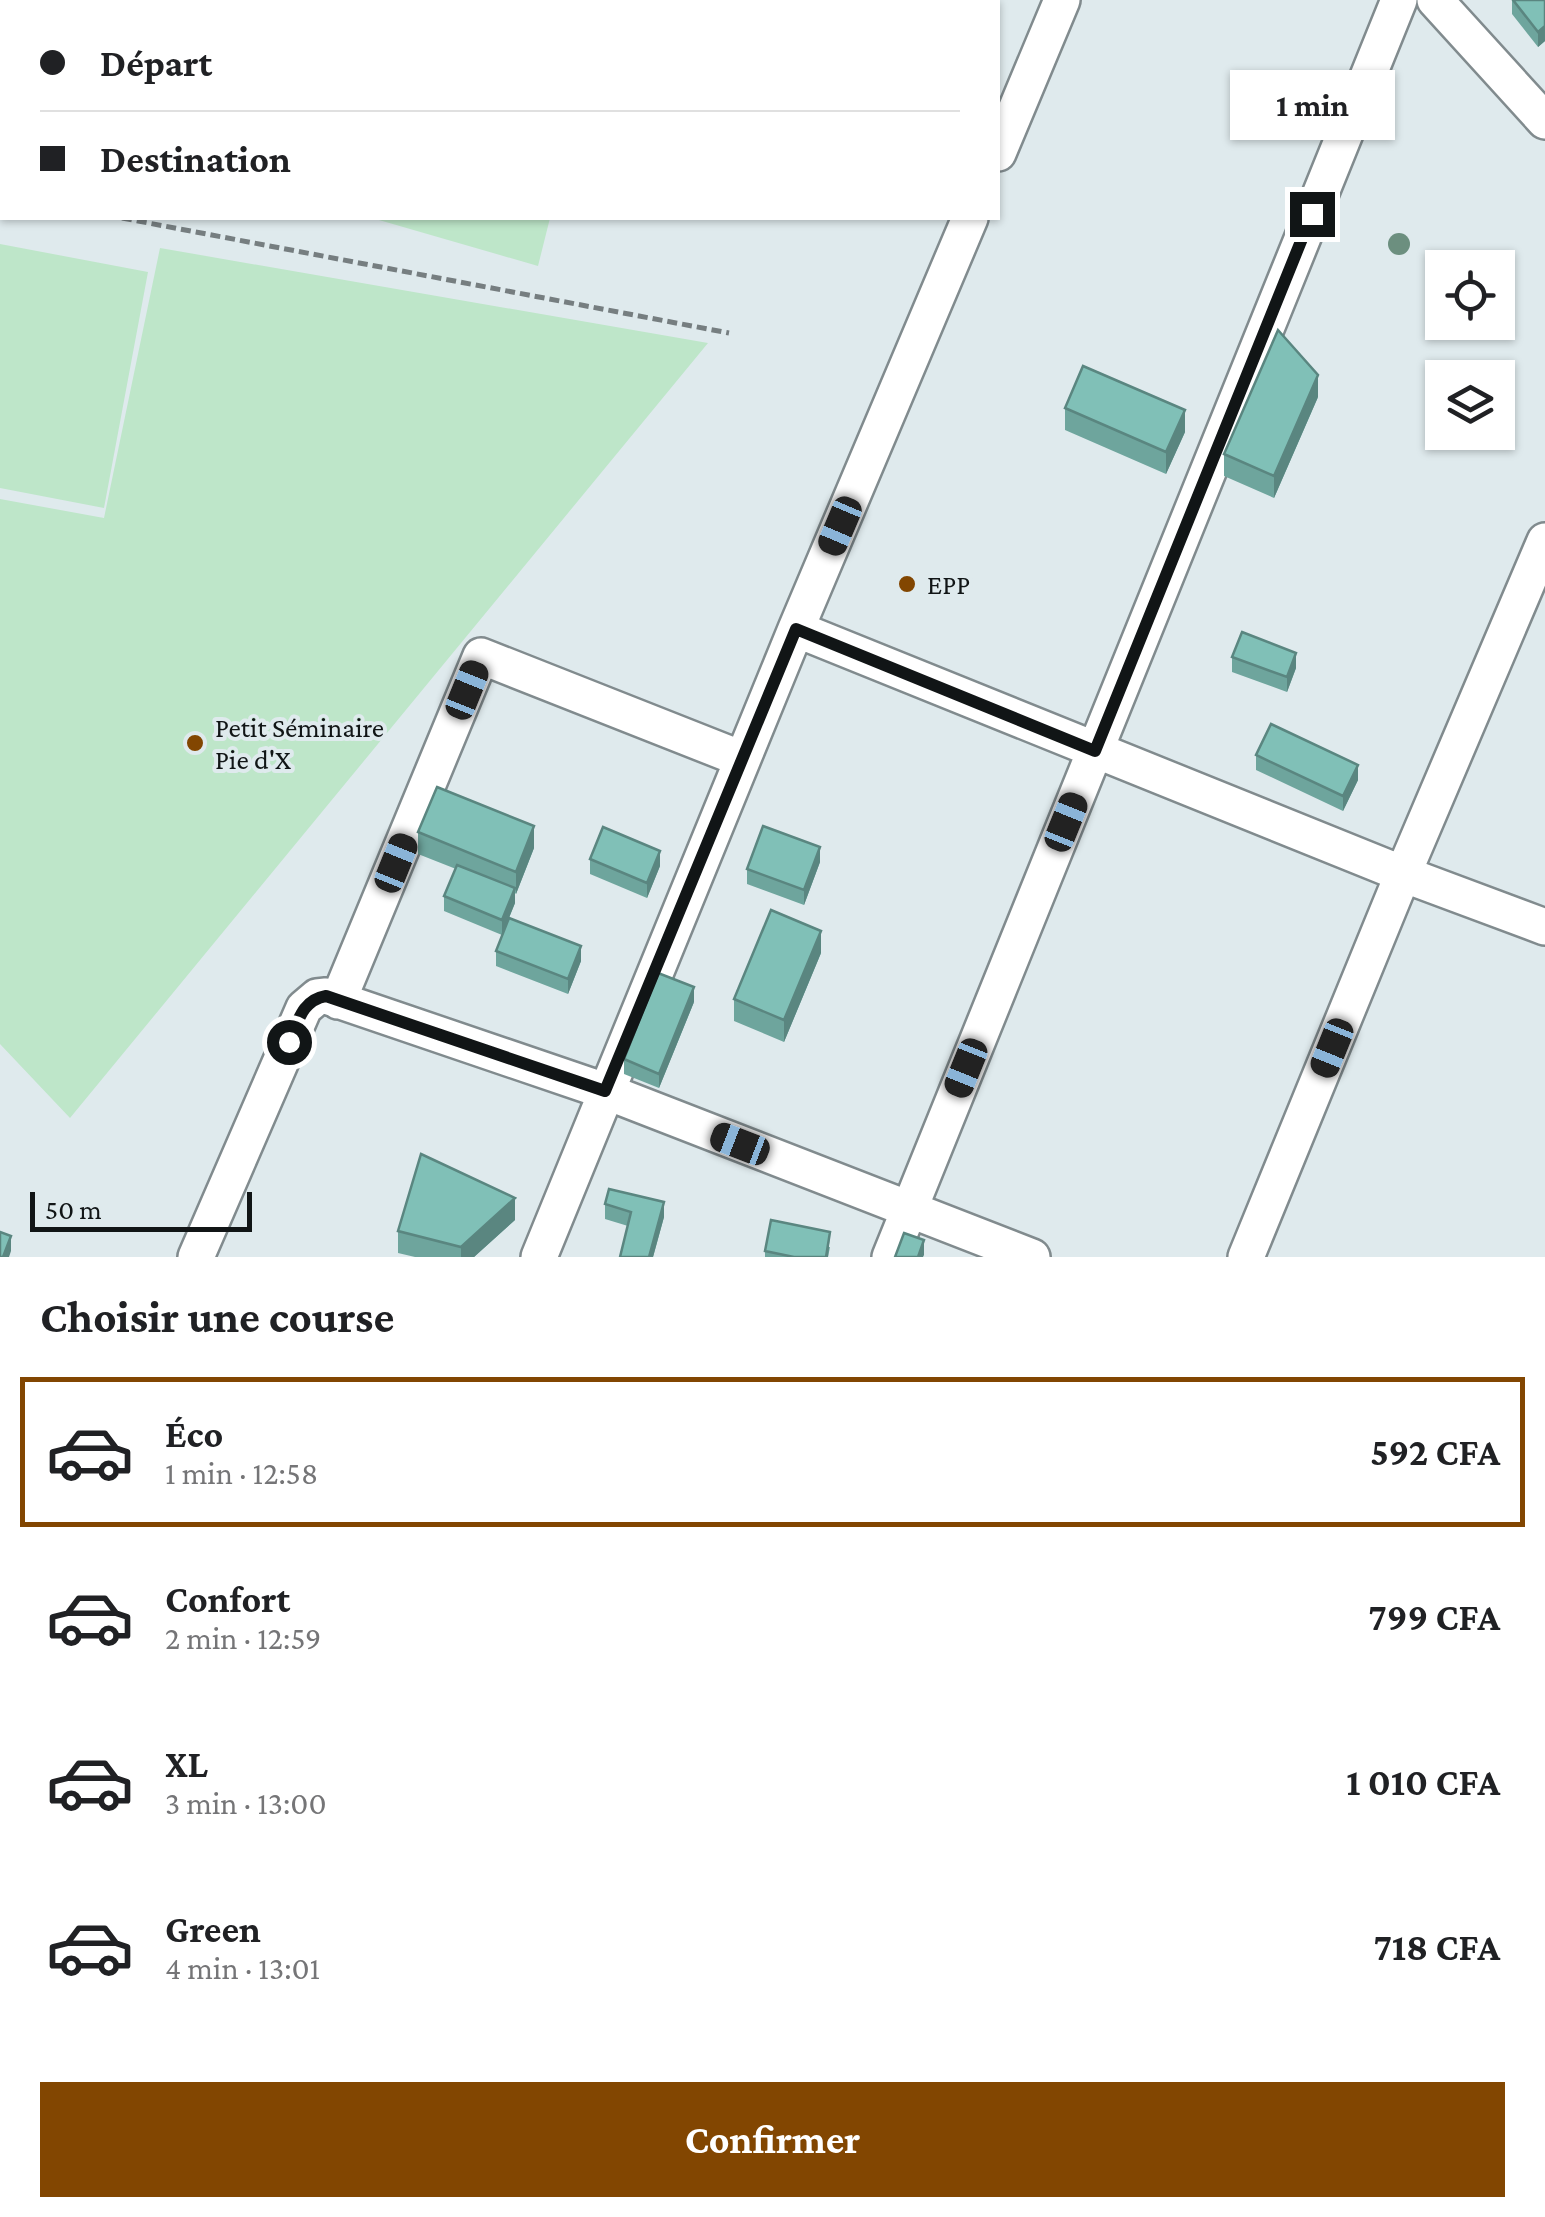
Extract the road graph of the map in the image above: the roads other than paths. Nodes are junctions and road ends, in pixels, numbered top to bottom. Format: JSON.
{"nodes":[{"id":1,"x":1062,"y":0,"type":"edge"},
{"id":2,"x":1398,"y":0,"type":"edge"},
{"id":3,"x":1435,"y":0,"type":"edge"},
{"id":4,"x":1545,"y":120,"type":"edge"},
{"id":5,"x":1000,"y":148,"type":"edge"},
{"id":6,"x":969,"y":220,"type":"edge"},
{"id":7,"x":1545,"y":541,"type":"edge"},
{"id":8,"x":796,"y":629,"type":"junction"},
{"id":9,"x":1095,"y":751,"type":"junction"},
{"id":10,"x":742,"y":760,"type":"junction"},
{"id":11,"x":1403,"y":874,"type":"junction"},
{"id":12,"x":1545,"y":927,"type":"edge"},
{"id":13,"x":338,"y":1000,"type":"junction"},
{"id":14,"x":605,"y":1091,"type":"junction"},
{"id":15,"x":909,"y":1209,"type":"junction"},
{"id":16,"x":196,"y":1257,"type":"edge"},
{"id":17,"x":538,"y":1257,"type":"edge"},
{"id":18,"x":890,"y":1257,"type":"edge"},
{"id":19,"x":1032,"y":1257,"type":"edge"},
{"id":20,"x":1246,"y":1257,"type":"edge"}],
"edges":[{"from":1,"to":5,"type":"street"},
{"from":2,"to":9,"type":"street"},
{"from":3,"to":4,"type":"street"},
{"from":6,"to":8,"type":"street"},
{"from":7,"to":11,"type":"street"},
{"from":8,"to":9,"type":"street"},
{"from":8,"to":10,"type":"street"},
{"from":9,"to":11,"type":"street"},
{"from":9,"to":15,"type":"street"},
{"from":10,"to":13,"type":"street"},
{"from":10,"to":14,"type":"street"},
{"from":11,"to":12,"type":"street"},
{"from":11,"to":20,"type":"street"},
{"from":13,"to":14,"type":"street"},
{"from":13,"to":16,"type":"street"},
{"from":14,"to":15,"type":"street"},
{"from":14,"to":17,"type":"street"},
{"from":15,"to":18,"type":"street"},
{"from":15,"to":19,"type":"street"}]}
